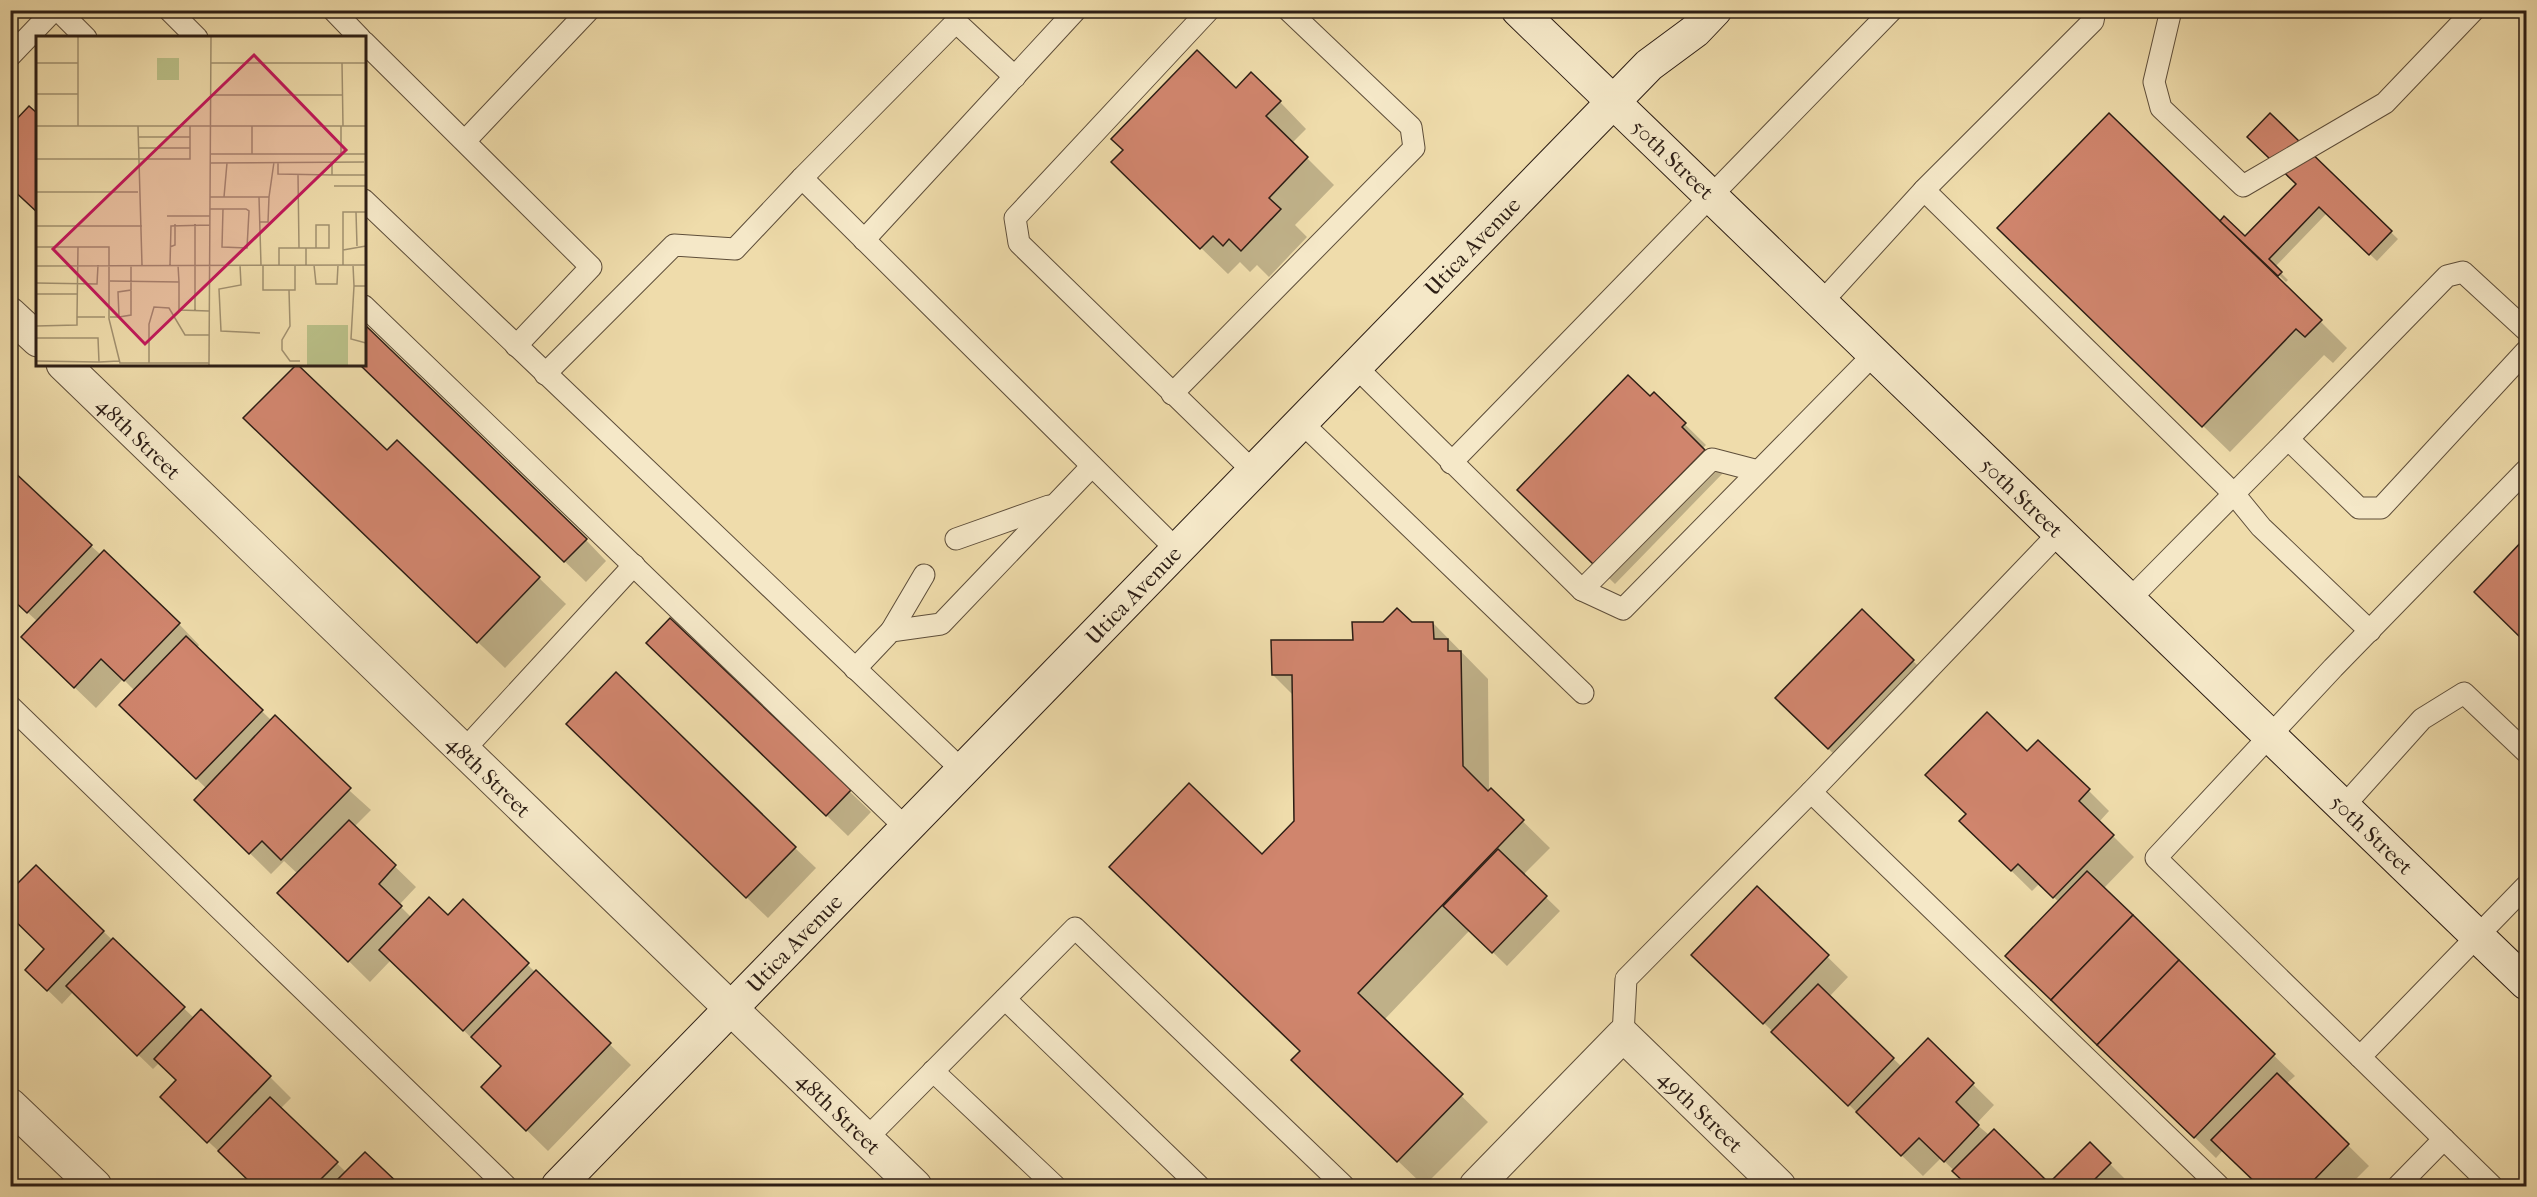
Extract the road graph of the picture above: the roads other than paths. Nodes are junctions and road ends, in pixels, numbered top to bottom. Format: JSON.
{"nodes":[{"id":1,"x":56,"y":10,"type":"edge"},
{"id":2,"x":169,"y":10,"type":"edge"},
{"id":3,"x":333,"y":10,"type":"edge"},
{"id":4,"x":589,"y":10,"type":"edge"},
{"id":5,"x":1076,"y":10,"type":"edge"},
{"id":6,"x":1209,"y":10,"type":"edge"},
{"id":7,"x":1288,"y":10,"type":"edge"},
{"id":8,"x":1518,"y":10,"type":"edge"},
{"id":9,"x":1715,"y":10,"type":"edge"},
{"id":10,"x":1892,"y":10,"type":"edge"},
{"id":11,"x":2095,"y":10,"type":"edge"},
{"id":12,"x":2171,"y":10,"type":"edge"},
{"id":13,"x":2474,"y":10,"type":"edge"},
{"id":14,"x":84,"y":36,"type":"edge"},
{"id":15,"x":194,"y":36,"type":"edge"},
{"id":16,"x":358,"y":36,"type":"edge"},
{"id":17,"x":366,"y":44,"type":"edge"},
{"id":18,"x":10,"y":56,"type":"edge"},
{"id":19,"x":1015,"y":77,"type":"junction"},
{"id":20,"x":1613,"y":102,"type":"junction"},
{"id":21,"x":465,"y":141,"type":"junction"},
{"id":22,"x":801,"y":178,"type":"junction"},
{"id":23,"x":1924,"y":190,"type":"junction"},
{"id":24,"x":1711,"y":196,"type":"junction"},
{"id":25,"x":366,"y":202,"type":"edge"},
{"id":26,"x":864,"y":240,"type":"junction"},
{"id":27,"x":1821,"y":303,"type":"junction"},
{"id":28,"x":366,"y":308,"type":"edge"},
{"id":29,"x":10,"y":314,"type":"edge"},
{"id":30,"x":2526,"y":330,"type":"edge"},
{"id":31,"x":36,"y":338,"type":"edge"},
{"id":32,"x":516,"y":346,"type":"junction"},
{"id":33,"x":2526,"y":351,"type":"edge"},
{"id":34,"x":1874,"y":354,"type":"junction"},
{"id":35,"x":65,"y":366,"type":"edge"},
{"id":36,"x":1355,"y":366,"type":"junction"},
{"id":37,"x":545,"y":374,"type":"junction"},
{"id":38,"x":1172,"y":394,"type":"junction"},
{"id":39,"x":1301,"y":422,"type":"junction"},
{"id":40,"x":2288,"y":439,"type":"junction"},
{"id":41,"x":1451,"y":463,"type":"junction"},
{"id":42,"x":1092,"y":466,"type":"junction"},
{"id":43,"x":2526,"y":470,"type":"edge"},
{"id":44,"x":1253,"y":471,"type":"junction"},
{"id":45,"x":1758,"y":471,"type":"junction"},
{"id":46,"x":2234,"y":494,"type":"junction"},
{"id":47,"x":1054,"y":504,"type":"junction"},
{"id":48,"x":2059,"y":532,"type":"junction"},
{"id":49,"x":956,"y":539,"type":"dead end"},
{"id":50,"x":1177,"y":550,"type":"junction"},
{"id":51,"x":634,"y":565,"type":"junction"},
{"id":52,"x":924,"y":575,"type":"dead end"},
{"id":53,"x":1582,"y":590,"type":"junction"},
{"id":54,"x":2129,"y":600,"type":"junction"},
{"id":55,"x":891,"y":631,"type":"junction"},
{"id":56,"x":2370,"y":631,"type":"junction"},
{"id":57,"x":855,"y":669,"type":"junction"},
{"id":58,"x":1583,"y":693,"type":"dead end"},
{"id":59,"x":10,"y":706,"type":"edge"},
{"id":60,"x":2271,"y":737,"type":"junction"},
{"id":61,"x":463,"y":751,"type":"junction"},
{"id":62,"x":2526,"y":752,"type":"edge"},
{"id":63,"x":962,"y":770,"type":"junction"},
{"id":64,"x":1811,"y":792,"type":"junction"},
{"id":65,"x":2343,"y":807,"type":"junction"},
{"id":66,"x":906,"y":828,"type":"junction"},
{"id":67,"x":2526,"y":886,"type":"edge"},
{"id":68,"x":2478,"y":937,"type":"junction"},
{"id":69,"x":2526,"y":983,"type":"edge"},
{"id":70,"x":1005,"y":999,"type":"junction"},
{"id":71,"x":730,"y":1009,"type":"junction"},
{"id":72,"x":1623,"y":1035,"type":"junction"},
{"id":73,"x":2360,"y":1057,"type":"junction"},
{"id":74,"x":933,"y":1071,"type":"junction"},
{"id":75,"x":10,"y":1105,"type":"edge"},
{"id":76,"x":866,"y":1139,"type":"junction"},
{"id":77,"x":2444,"y":1139,"type":"junction"},
{"id":78,"x":95,"y":1186,"type":"edge"},
{"id":79,"x":506,"y":1186,"type":"edge"},
{"id":80,"x":558,"y":1186,"type":"edge"},
{"id":81,"x":915,"y":1186,"type":"edge"},
{"id":82,"x":1055,"y":1186,"type":"edge"},
{"id":83,"x":1199,"y":1186,"type":"edge"},
{"id":84,"x":1344,"y":1186,"type":"edge"},
{"id":85,"x":1476,"y":1186,"type":"edge"},
{"id":86,"x":1779,"y":1186,"type":"edge"},
{"id":87,"x":2219,"y":1186,"type":"edge"},
{"id":88,"x":2398,"y":1186,"type":"edge"},
{"id":89,"x":2492,"y":1186,"type":"edge"}],
"edges":[{"from":1,"to":14,"type":"lane"},
{"from":1,"to":18,"type":"lane"},
{"from":2,"to":15,"type":"lane"},
{"from":3,"to":16,"type":"lane"},
{"from":4,"to":21,"type":"lane"},
{"from":5,"to":19,"type":"lane"},
{"from":6,"to":38,"type":"lane"},
{"from":7,"to":38,"type":"lane"},
{"from":8,"to":20,"type":"street","name":"50th Street"},
{"from":9,"to":20,"type":"street","name":"Utica Avenue"},
{"from":10,"to":24,"type":"lane"},
{"from":11,"to":23,"type":"lane"},
{"from":12,"to":13,"type":"lane"},
{"from":17,"to":21,"type":"lane"},
{"from":19,"to":22,"type":"lane"},
{"from":19,"to":26,"type":"lane"},
{"from":20,"to":24,"type":"street","name":"50th Street"},
{"from":20,"to":36,"type":"street","name":"Utica Avenue"},
{"from":21,"to":32,"type":"lane"},
{"from":22,"to":26,"type":"lane"},
{"from":22,"to":37,"type":"lane"},
{"from":23,"to":27,"type":"lane"},
{"from":23,"to":46,"type":"lane"},
{"from":24,"to":27,"type":"street","name":"50th Street"},
{"from":24,"to":41,"type":"lane"},
{"from":25,"to":32,"type":"lane"},
{"from":26,"to":42,"type":"lane"},
{"from":27,"to":34,"type":"street","name":"50th Street"},
{"from":28,"to":51,"type":"lane"},
{"from":29,"to":31,"type":"street"},
{"from":30,"to":40,"type":"lane"},
{"from":32,"to":37,"type":"lane"},
{"from":33,"to":40,"type":"lane"},
{"from":34,"to":45,"type":"lane"},
{"from":34,"to":48,"type":"street","name":"50th Street"},
{"from":35,"to":61,"type":"street","name":"48th Street"},
{"from":36,"to":39,"type":"street","name":"Utica Avenue"},
{"from":36,"to":41,"type":"lane"},
{"from":37,"to":57,"type":"lane"},
{"from":38,"to":44,"type":"lane"},
{"from":39,"to":44,"type":"street","name":"Utica Avenue"},
{"from":39,"to":58,"type":"lane"},
{"from":40,"to":46,"type":"lane"},
{"from":41,"to":53,"type":"lane"},
{"from":42,"to":47,"type":"lane"},
{"from":42,"to":50,"type":"lane"},
{"from":43,"to":56,"type":"lane"},
{"from":44,"to":50,"type":"street","name":"Utica Avenue"},
{"from":45,"to":53,"type":"lane"},
{"from":45,"to":53,"type":"lane"},
{"from":46,"to":54,"type":"lane"},
{"from":46,"to":56,"type":"lane"},
{"from":47,"to":49,"type":"lane"},
{"from":47,"to":55,"type":"lane"},
{"from":48,"to":54,"type":"street","name":"50th Street"},
{"from":48,"to":64,"type":"lane"},
{"from":50,"to":63,"type":"street","name":"Utica Avenue"},
{"from":51,"to":61,"type":"lane"},
{"from":51,"to":66,"type":"lane"},
{"from":52,"to":55,"type":"lane"},
{"from":54,"to":60,"type":"street","name":"50th Street"},
{"from":55,"to":57,"type":"lane"},
{"from":56,"to":60,"type":"lane"},
{"from":57,"to":63,"type":"lane"},
{"from":59,"to":79,"type":"lane"},
{"from":60,"to":65,"type":"street","name":"50th Street"},
{"from":60,"to":73,"type":"lane"},
{"from":61,"to":71,"type":"street","name":"48th Street"},
{"from":62,"to":65,"type":"lane"},
{"from":63,"to":66,"type":"street","name":"Utica Avenue"},
{"from":64,"to":72,"type":"lane"},
{"from":64,"to":87,"type":"lane"},
{"from":65,"to":68,"type":"street","name":"50th Street"},
{"from":66,"to":71,"type":"street","name":"Utica Avenue"},
{"from":67,"to":68,"type":"lane"},
{"from":68,"to":69,"type":"street","name":"50th Street"},
{"from":68,"to":73,"type":"lane"},
{"from":70,"to":74,"type":"lane"},
{"from":70,"to":83,"type":"lane"},
{"from":70,"to":84,"type":"lane"},
{"from":71,"to":76,"type":"street","name":"48th Street"},
{"from":71,"to":80,"type":"street","name":"Utica Avenue"},
{"from":72,"to":85,"type":"street"},
{"from":72,"to":86,"type":"street","name":"49th Street"},
{"from":73,"to":77,"type":"lane"},
{"from":74,"to":76,"type":"lane"},
{"from":74,"to":82,"type":"lane"},
{"from":75,"to":78,"type":"street"},
{"from":76,"to":81,"type":"street","name":"48th Street"},
{"from":77,"to":88,"type":"lane"},
{"from":77,"to":89,"type":"lane"}]}
